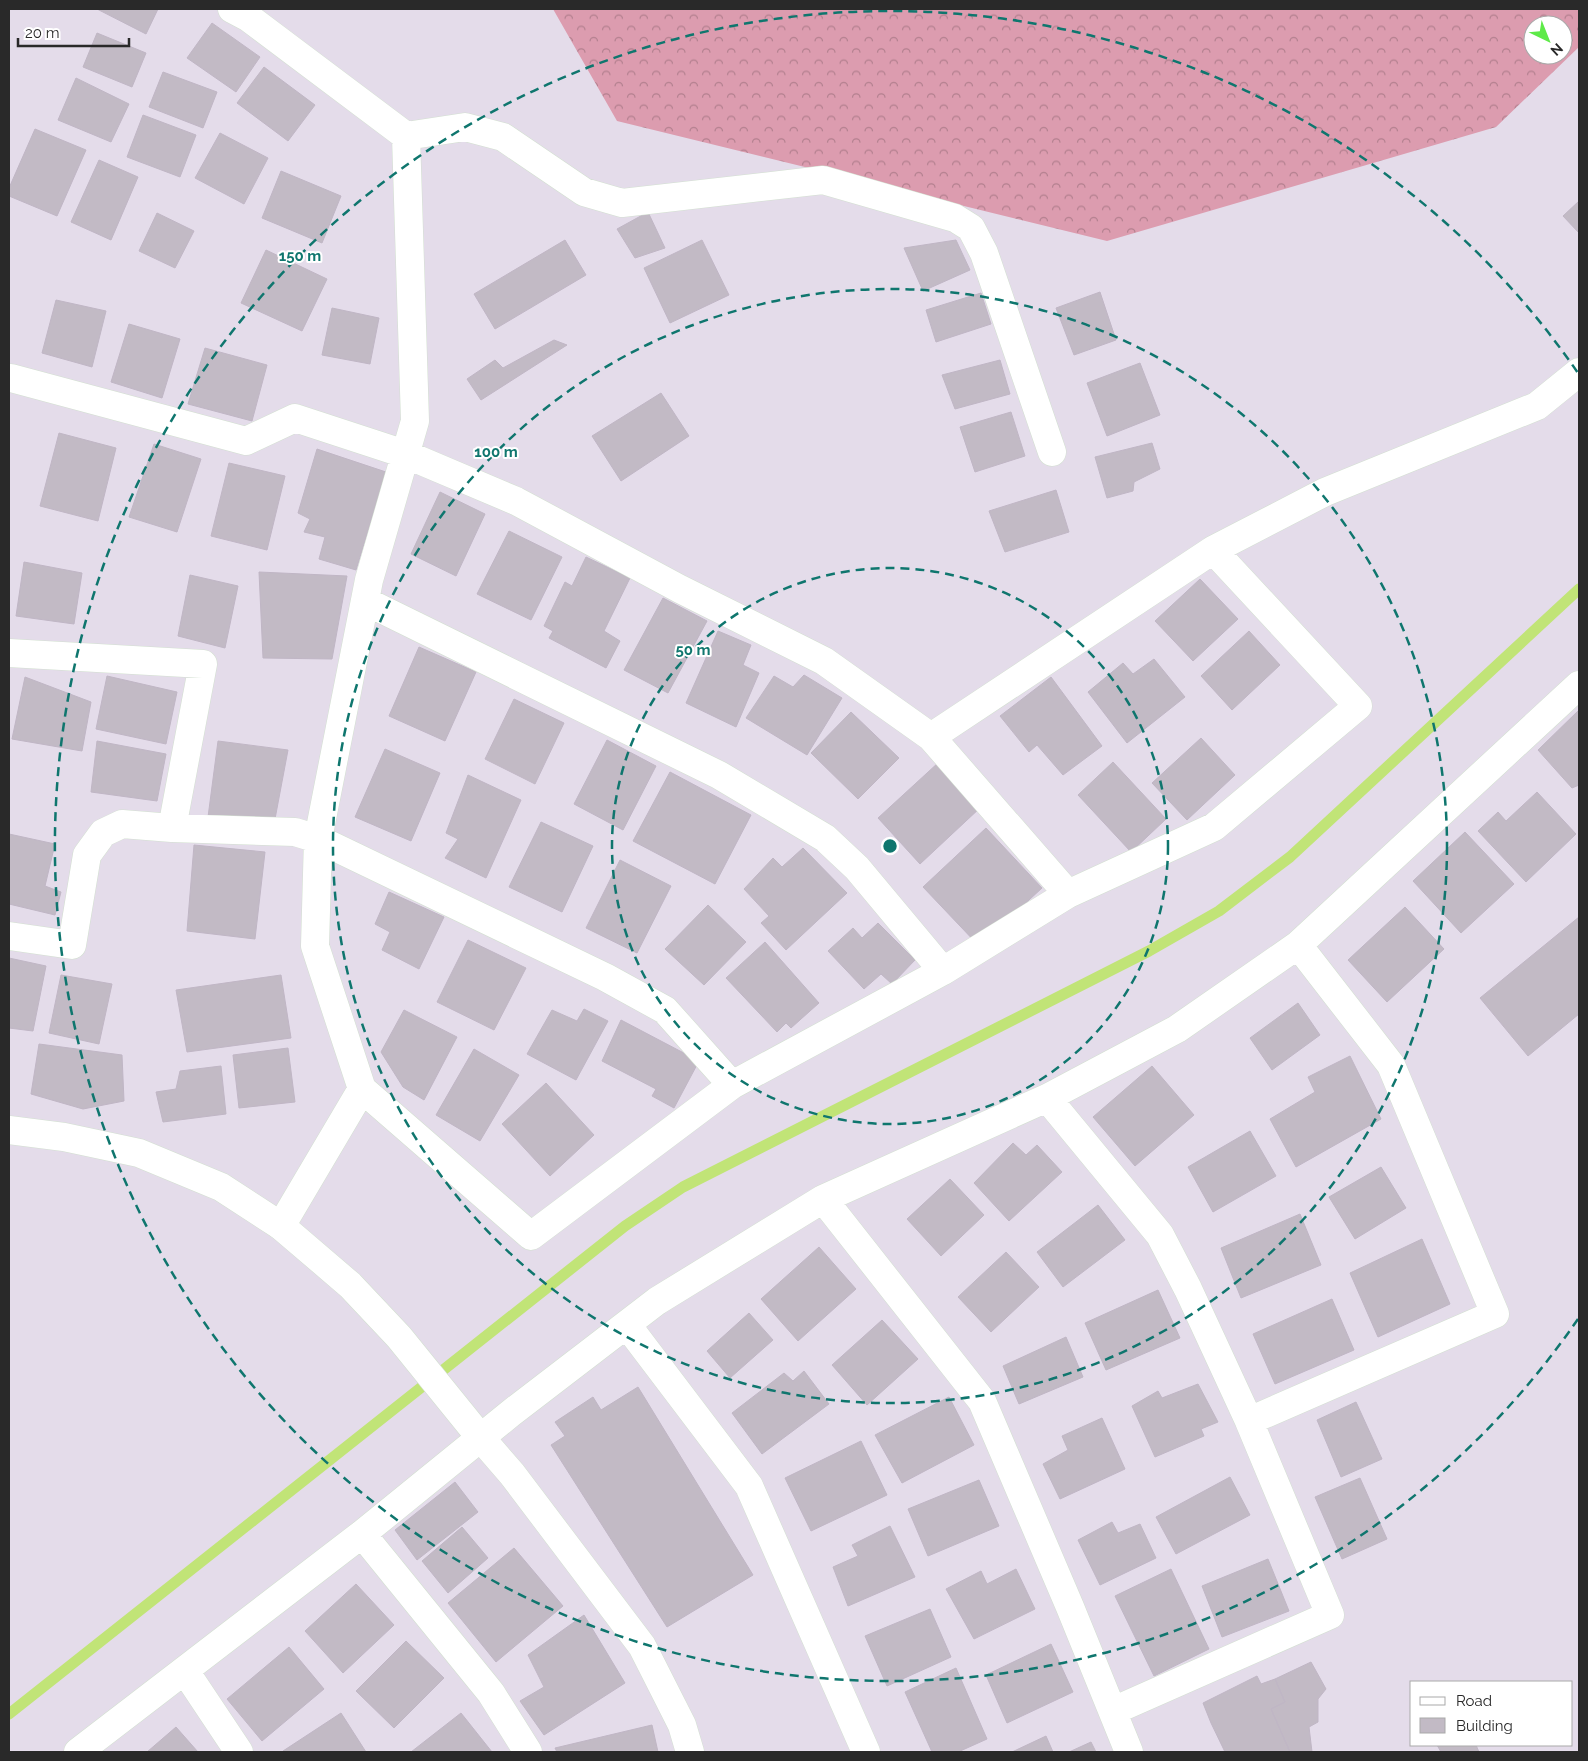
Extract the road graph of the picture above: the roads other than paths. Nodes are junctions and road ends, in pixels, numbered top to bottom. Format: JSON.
{"nodes":[{"id":1,"x":232,"y":9,"type":"edge"},
{"id":2,"x":406,"y":136,"type":"junction"},
{"id":3,"x":1579,"y":372,"type":"edge"},
{"id":4,"x":11,"y":378,"type":"dead end"},
{"id":5,"x":1052,"y":452,"type":"dead end"},
{"id":6,"x":405,"y":454,"type":"junction"},
{"id":7,"x":1213,"y":550,"type":"junction"},
{"id":8,"x":365,"y":601,"type":"junction"},
{"id":9,"x":9,"y":653,"type":"edge"},
{"id":10,"x":1579,"y":685,"type":"edge"},
{"id":11,"x":932,"y":737,"type":"junction"},
{"id":12,"x":172,"y":828,"type":"junction"},
{"id":13,"x":318,"y":840,"type":"junction"},
{"id":14,"x":1068,"y":894,"type":"junction"},
{"id":15,"x":9,"y":936,"type":"edge"},
{"id":16,"x":1298,"y":945,"type":"junction"},
{"id":17,"x":943,"y":971,"type":"junction"},
{"id":18,"x":732,"y":1085,"type":"junction"},
{"id":19,"x":362,"y":1089,"type":"junction"},
{"id":20,"x":1047,"y":1098,"type":"junction"},
{"id":21,"x":9,"y":1130,"type":"edge"},
{"id":22,"x":823,"y":1199,"type":"junction"},
{"id":23,"x":281,"y":1226,"type":"junction"},
{"id":24,"x":627,"y":1324,"type":"junction"},
{"id":25,"x":1248,"y":1421,"type":"junction"},
{"id":26,"x":480,"y":1437,"type":"junction"},
{"id":27,"x":362,"y":1534,"type":"junction"},
{"id":28,"x":185,"y":1670,"type":"junction"},
{"id":29,"x":1113,"y":1711,"type":"junction"},
{"id":30,"x":78,"y":1752,"type":"edge"},
{"id":31,"x":239,"y":1752,"type":"edge"},
{"id":32,"x":528,"y":1752,"type":"edge"},
{"id":33,"x":690,"y":1752,"type":"edge"},
{"id":34,"x":866,"y":1752,"type":"edge"},
{"id":35,"x":1129,"y":1752,"type":"edge"}],
"edges":[{"from":1,"to":2,"type":"street"},
{"from":2,"to":5,"type":"street"},
{"from":2,"to":6,"type":"street"},
{"from":3,"to":7,"type":"street"},
{"from":4,"to":6,"type":"street"},
{"from":6,"to":8,"type":"street"},
{"from":6,"to":11,"type":"street"},
{"from":7,"to":11,"type":"street"},
{"from":7,"to":14,"type":"street"},
{"from":8,"to":13,"type":"street"},
{"from":8,"to":17,"type":"street"},
{"from":9,"to":12,"type":"street"},
{"from":10,"to":16,"type":"street"},
{"from":11,"to":14,"type":"street"},
{"from":12,"to":13,"type":"street"},
{"from":12,"to":15,"type":"street"},
{"from":13,"to":18,"type":"street"},
{"from":13,"to":19,"type":"street"},
{"from":14,"to":17,"type":"street"},
{"from":16,"to":20,"type":"street"},
{"from":16,"to":25,"type":"street"},
{"from":17,"to":18,"type":"street"},
{"from":18,"to":19,"type":"street"},
{"from":19,"to":23,"type":"street"},
{"from":20,"to":22,"type":"street"},
{"from":20,"to":25,"type":"street"},
{"from":21,"to":23,"type":"street"},
{"from":22,"to":24,"type":"street"},
{"from":22,"to":29,"type":"street"},
{"from":23,"to":26,"type":"street"},
{"from":24,"to":26,"type":"street"},
{"from":24,"to":34,"type":"street"},
{"from":25,"to":29,"type":"street"},
{"from":26,"to":27,"type":"street"},
{"from":26,"to":33,"type":"street"},
{"from":27,"to":28,"type":"street"},
{"from":27,"to":32,"type":"street"},
{"from":28,"to":30,"type":"street"},
{"from":28,"to":31,"type":"street"},
{"from":29,"to":35,"type":"street"}]}
